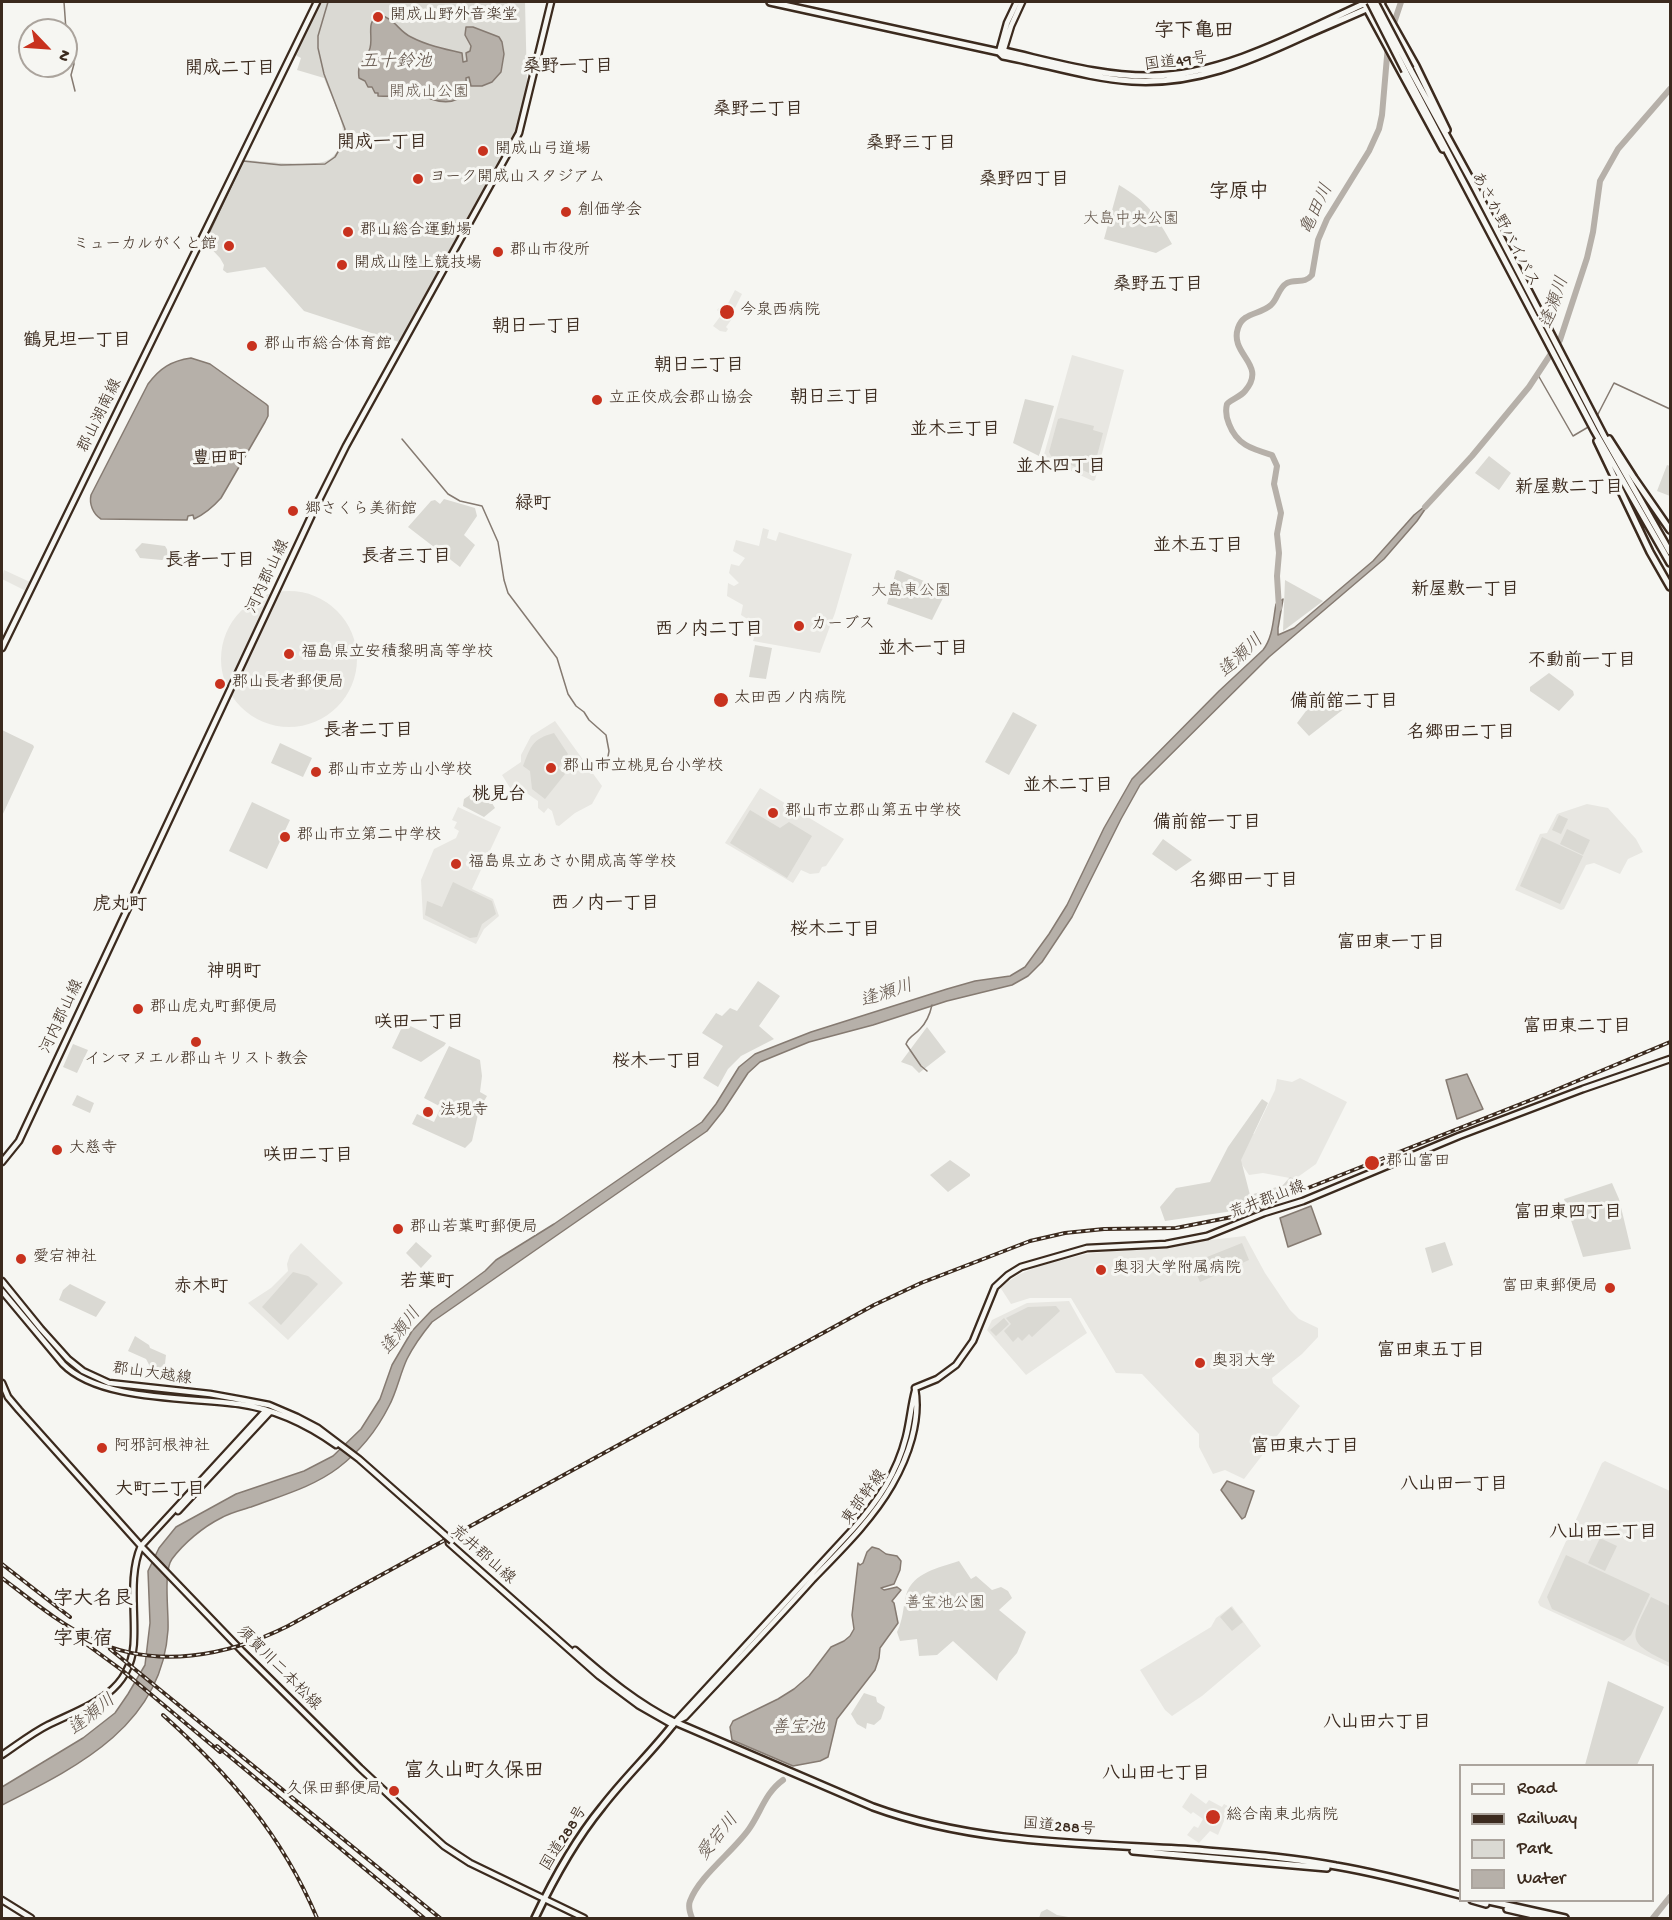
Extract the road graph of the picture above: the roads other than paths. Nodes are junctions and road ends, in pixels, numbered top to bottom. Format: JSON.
{"nodes":[{"id":1,"x":317,"y":2,"type":"edge"},
{"id":2,"x":551,"y":2,"type":"edge"},
{"id":3,"x":770,"y":2,"type":"edge"},
{"id":4,"x":1017,"y":2,"type":"edge"},
{"id":5,"x":1022,"y":2,"type":"edge"},
{"id":6,"x":1375,"y":2,"type":"edge"},
{"id":7,"x":1381,"y":2,"type":"edge"},
{"id":8,"x":1366,"y":3,"type":"edge"},
{"id":9,"x":1003,"y":56,"type":"junction"},
{"id":10,"x":1408,"y":70,"type":"junction"},
{"id":11,"x":1453,"y":163,"type":"junction"},
{"id":12,"x":1473,"y":184,"type":"junction"},
{"id":13,"x":1597,"y":423,"type":"junction"},
{"id":14,"x":1594,"y":430,"type":"junction"},
{"id":15,"x":1671,"y":530,"type":"edge"},
{"id":16,"x":1659,"y":539,"type":"junction"},
{"id":17,"x":1669,"y":554,"type":"edge"},
{"id":18,"x":1671,"y":563,"type":"edge"},
{"id":19,"x":1671,"y":587,"type":"edge"},
{"id":20,"x":2,"y":648,"type":"edge"},
{"id":21,"x":1671,"y":1059,"type":"edge"},
{"id":22,"x":2,"y":1162,"type":"edge"},
{"id":23,"x":2,"y":1281,"type":"edge"},
{"id":24,"x":2,"y":1291,"type":"edge"},
{"id":25,"x":2,"y":1383,"type":"edge"},
{"id":26,"x":915,"y":1388,"type":"joint"},
{"id":27,"x":270,"y":1409,"type":"junction"},
{"id":28,"x":141,"y":1546,"type":"junction"},
{"id":29,"x":674,"y":1724,"type":"junction"},
{"id":30,"x":2,"y":1755,"type":"edge"},
{"id":31,"x":1459,"y":1896,"type":"edge"},
{"id":32,"x":545,"y":1899,"type":"junction"},
{"id":33,"x":2,"y":1900,"type":"edge"},
{"id":34,"x":1480,"y":1902,"type":"edge"},
{"id":35,"x":1493,"y":1902,"type":"edge"},
{"id":36,"x":32,"y":1918,"type":"edge"},
{"id":37,"x":535,"y":1918,"type":"edge"},
{"id":38,"x":584,"y":1918,"type":"edge"},
{"id":39,"x":1546,"y":1918,"type":"edge"},
{"id":40,"x":1565,"y":1918,"type":"edge"}],
"edges":[{"from":1,"to":20,"type":"main road","name":"郡山湖南線"},
{"from":2,"to":22,"type":"main road","name":"河内郡山線"},
{"from":3,"to":9,"type":"highway","name":"国道49号"},
{"from":4,"to":9,"type":"main road"},
{"from":5,"to":9,"type":"main road"},
{"from":6,"to":10,"type":"highway","name":"あさか野バイパス","bridge":true},
{"from":7,"to":8,"type":"highway","name":"国道49号"},
{"from":7,"to":12,"type":"highway"},
{"from":8,"to":9,"type":"highway","name":"国道49号"},
{"from":8,"to":10,"type":"highway","name":"あさか野バイパス","bridge":true},
{"from":8,"to":11,"type":"highway"},
{"from":10,"to":11,"type":"highway","name":"あさか野バイパス"},
{"from":10,"to":12,"type":"highway","name":"あさか野バイパス"},
{"from":11,"to":14,"type":"highway","name":"あさか野バイパス"},
{"from":12,"to":13,"type":"highway","name":"あさか野バイパス"},
{"from":13,"to":15,"type":"highway"},
{"from":13,"to":16,"type":"highway","name":"あさか野バイパス"},
{"from":14,"to":16,"type":"highway","name":"あさか野バイパス"},
{"from":14,"to":19,"type":"highway"},
{"from":16,"to":17,"type":"highway","name":"あさか野バイパス"},
{"from":17,"to":18,"type":"highway","name":"あさか野バイパス"},
{"from":21,"to":26,"type":"main road","name":"荒井郡山線"},
{"from":23,"to":27,"type":"main road","name":"郡山大越線"},
{"from":24,"to":27,"type":"main road","name":"郡山大越線"},
{"from":25,"to":28,"type":"main road","name":"須賀川二本松線"},
{"from":26,"to":29,"type":"main road","name":"東部幹線"},
{"from":27,"to":28,"type":"main road"},
{"from":27,"to":29,"type":"main road","name":"荒井郡山線","bridge":true},
{"from":28,"to":30,"type":"main road"},
{"from":28,"to":32,"type":"main road","name":"須賀川二本松線"},
{"from":29,"to":31,"type":"highway","name":"国道288号"},
{"from":29,"to":32,"type":"highway","name":"国道288号"},
{"from":32,"to":37,"type":"highway","name":"国道288号"},
{"from":32,"to":38,"type":"main road","name":"須賀川二本松線"},
{"from":33,"to":36,"type":"main road"},
{"from":34,"to":39,"type":"highway"},
{"from":35,"to":40,"type":"highway"}]}
